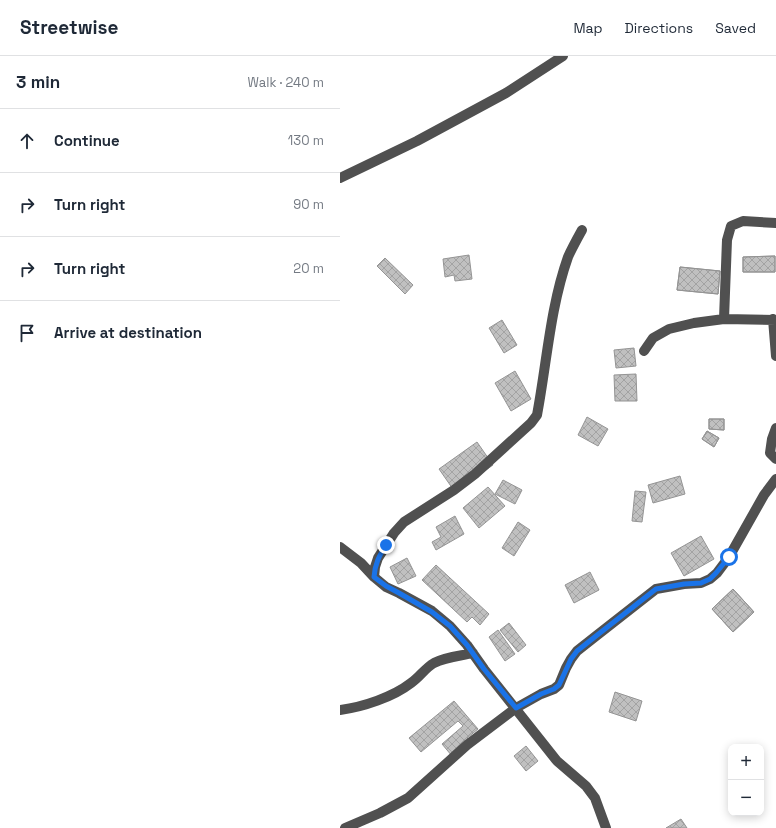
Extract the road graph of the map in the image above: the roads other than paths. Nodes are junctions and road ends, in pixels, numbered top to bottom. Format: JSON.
{"nodes":[{"id":1,"x":564,"y":56,"type":"edge"},
{"id":2,"x":340,"y":178,"type":"edge"},
{"id":3,"x":776,"y":223,"type":"edge"},
{"id":4,"x":582,"y":230,"type":"dead end"},
{"id":5,"x":724,"y":319,"type":"junction"},
{"id":6,"x":774,"y":320,"type":"edge"},
{"id":7,"x":644,"y":351,"type":"dead end"},
{"id":8,"x":776,"y":356,"type":"edge"},
{"id":9,"x":776,"y":428,"type":"edge"},
{"id":10,"x":776,"y":458,"type":"edge"},
{"id":11,"x":776,"y":479,"type":"edge"},
{"id":12,"x":340,"y":547,"type":"edge"},
{"id":13,"x":374,"y":577,"type":"junction"},
{"id":14,"x":473,"y":653,"type":"junction"},
{"id":15,"x":516,"y":708,"type":"junction"},
{"id":16,"x":340,"y":710,"type":"edge"},
{"id":17,"x":345,"y":828,"type":"edge"},
{"id":18,"x":606,"y":828,"type":"edge"}],
"edges":[{"from":1,"to":2,"type":"street"},
{"from":3,"to":5,"type":"street"},
{"from":4,"to":13,"type":"street"},
{"from":5,"to":6,"type":"street"},
{"from":5,"to":7,"type":"street"},
{"from":6,"to":8,"type":"street"},
{"from":9,"to":10,"type":"street"},
{"from":11,"to":15,"type":"street"},
{"from":12,"to":13,"type":"street"},
{"from":13,"to":14,"type":"street"},
{"from":14,"to":15,"type":"street"},
{"from":14,"to":16,"type":"street"},
{"from":15,"to":17,"type":"street"},
{"from":15,"to":18,"type":"street"}]}
